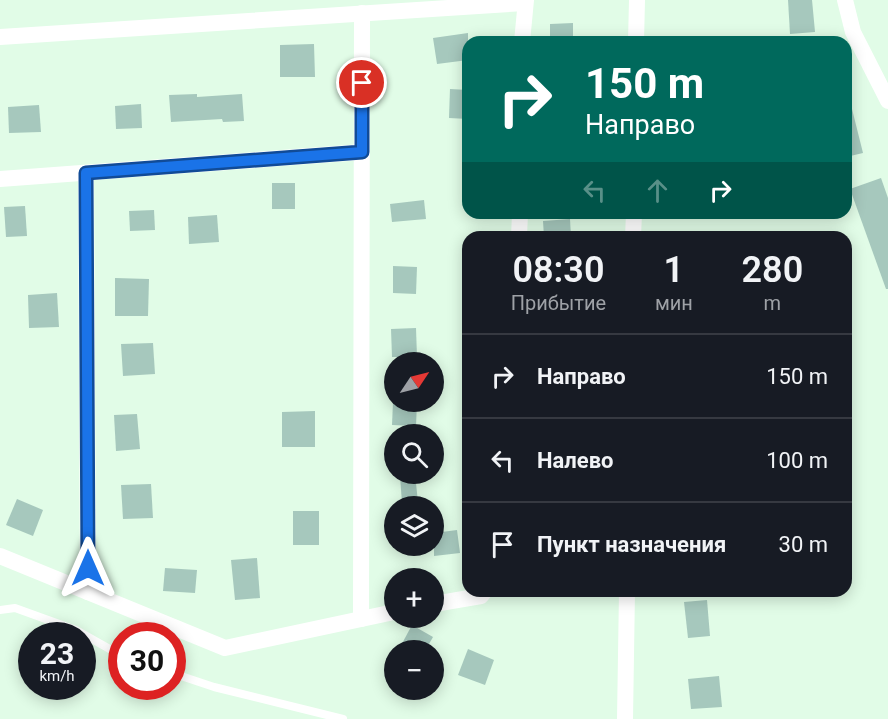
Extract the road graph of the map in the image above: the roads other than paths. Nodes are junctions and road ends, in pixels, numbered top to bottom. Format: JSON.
{"nodes":[{"id":1,"x":637,"y":0,"type":"edge"},
{"id":2,"x":844,"y":0,"type":"edge"},
{"id":3,"x":525,"y":1,"type":"edge"},
{"id":4,"x":362,"y":13,"type":"junction"},
{"id":5,"x":522,"y":36,"type":"edge"},
{"id":6,"x":636,"y":36,"type":"edge"},
{"id":7,"x":0,"y":37,"type":"edge"},
{"id":8,"x":888,"y":100,"type":"edge"},
{"id":9,"x":362,"y":152,"type":"junction"},
{"id":10,"x":86,"y":173,"type":"junction"},
{"id":11,"x":0,"y":179,"type":"edge"},
{"id":12,"x":0,"y":556,"type":"edge"},
{"id":13,"x":88,"y":592,"type":"junction"},
{"id":14,"x":475,"y":597,"type":"edge"},
{"id":15,"x":627,"y":597,"type":"edge"},
{"id":16,"x":444,"y":602,"type":"edge"},
{"id":17,"x":0,"y":610,"type":"edge"},
{"id":18,"x":384,"y":614,"type":"edge"},
{"id":19,"x":361,"y":619,"type":"junction"},
{"id":20,"x":108,"y":648,"type":"edge"},
{"id":21,"x":186,"y":678,"type":"edge"},
{"id":22,"x":343,"y":719,"type":"edge"},
{"id":23,"x":625,"y":719,"type":"edge"}],
"edges":[{"from":1,"to":6,"type":"street"},
{"from":2,"to":8,"type":"street"},
{"from":3,"to":4,"type":"street"},
{"from":3,"to":5,"type":"street"},
{"from":4,"to":7,"type":"street"},
{"from":4,"to":9,"type":"street"},
{"from":9,"to":10,"type":"street"},
{"from":9,"to":19,"type":"street"},
{"from":10,"to":11,"type":"street"},
{"from":10,"to":13,"type":"street"},
{"from":12,"to":13,"type":"street"},
{"from":13,"to":19,"type":"street"},
{"from":14,"to":16,"type":"street"},
{"from":15,"to":23,"type":"street"},
{"from":17,"to":20,"type":"lane"},
{"from":18,"to":19,"type":"street"},
{"from":21,"to":22,"type":"lane"}]}
